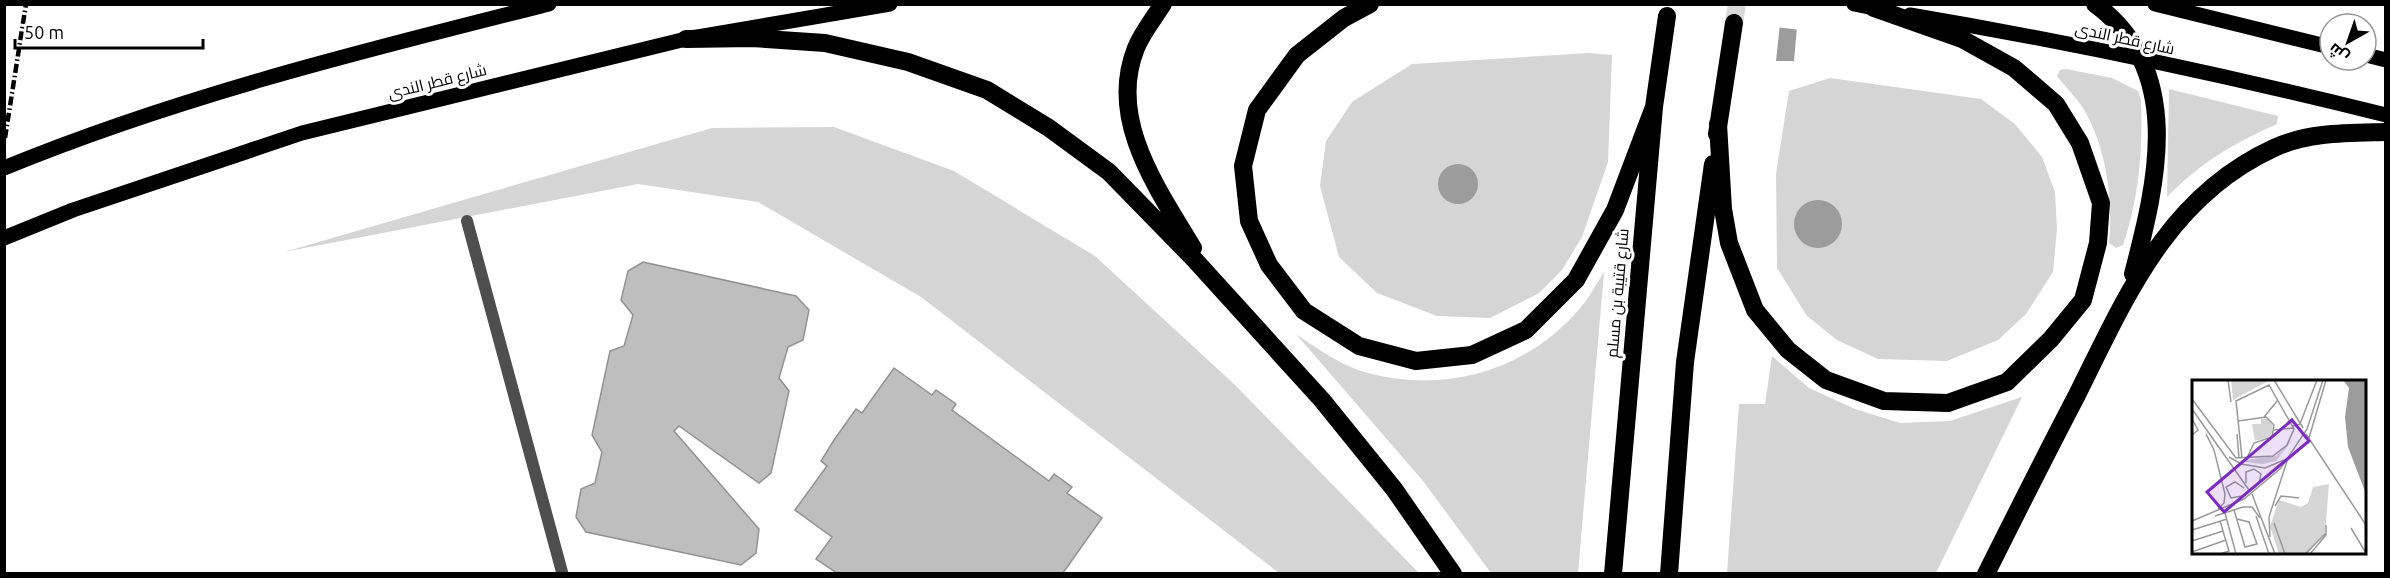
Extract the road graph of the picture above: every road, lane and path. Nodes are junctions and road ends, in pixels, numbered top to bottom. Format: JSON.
{"nodes":[{"id":1,"x":549,"y":4,"type":"edge"},
{"id":2,"x":890,"y":4,"type":"edge"},
{"id":3,"x":1163,"y":4,"type":"edge"},
{"id":4,"x":1370,"y":4,"type":"edge"},
{"id":5,"x":1854,"y":4,"type":"edge"},
{"id":6,"x":2095,"y":4,"type":"edge"},
{"id":7,"x":2155,"y":4,"type":"edge"},
{"id":8,"x":1874,"y":8,"type":"junction"},
{"id":9,"x":1667,"y":16,"type":"dead end"},
{"id":10,"x":1734,"y":23,"type":"tunnel mouth"},
{"id":11,"x":686,"y":39,"type":"junction"},
{"id":12,"x":2318,"y":43,"type":"edge"},
{"id":13,"x":2139,"y":59,"type":"junction"},
{"id":14,"x":1654,"y":107,"type":"junction"},
{"id":15,"x":2385,"y":116,"type":"edge"},
{"id":16,"x":1718,"y":124,"type":"junction"},
{"id":17,"x":2385,"y":132,"type":"edge"},
{"id":18,"x":4,"y":168,"type":"edge"},
{"id":19,"x":467,"y":221,"type":"dead end"},
{"id":20,"x":4,"y":238,"type":"edge"},
{"id":21,"x":1212,"y":279,"type":"junction"},
{"id":22,"x":2127,"y":296,"type":"junction"},
{"id":23,"x":562,"y":572,"type":"edge"},
{"id":24,"x":1453,"y":573,"type":"edge"},
{"id":25,"x":1613,"y":573,"type":"edge"},
{"id":26,"x":1669,"y":573,"type":"edge"},
{"id":27,"x":1986,"y":573,"type":"edge"}],
"edges":[{"from":1,"to":18,"type":"main road"},
{"from":2,"to":11,"type":"main road","name":"شارع قطر الندى"},
{"from":3,"to":21,"type":"highway"},
{"from":4,"to":14,"type":"highway"},
{"from":5,"to":8,"type":"main road","name":"شارع قطر الندى"},
{"from":6,"to":13,"type":"highway"},
{"from":7,"to":12,"type":"main road"},
{"from":8,"to":13,"type":"main road","name":"شارع قطر الندى"},
{"from":8,"to":16,"type":"highway"},
{"from":9,"to":14,"type":"highway","name":"شارع قتيبة بن مسلم"},
{"from":10,"to":16,"type":"highway"},
{"from":11,"to":20,"type":"main road","name":"شارع قطر الندى"},
{"from":11,"to":21,"type":"highway"},
{"from":13,"to":15,"type":"main road","name":"شارع قطر الندى"},
{"from":13,"to":22,"type":"highway"},
{"from":14,"to":25,"type":"highway","name":"شارع قتيبة بن مسلم"},
{"from":16,"to":26,"type":"highway"},
{"from":17,"to":22,"type":"highway"},
{"from":19,"to":23,"type":"street"},
{"from":21,"to":24,"type":"highway"},
{"from":22,"to":27,"type":"highway"}]}
